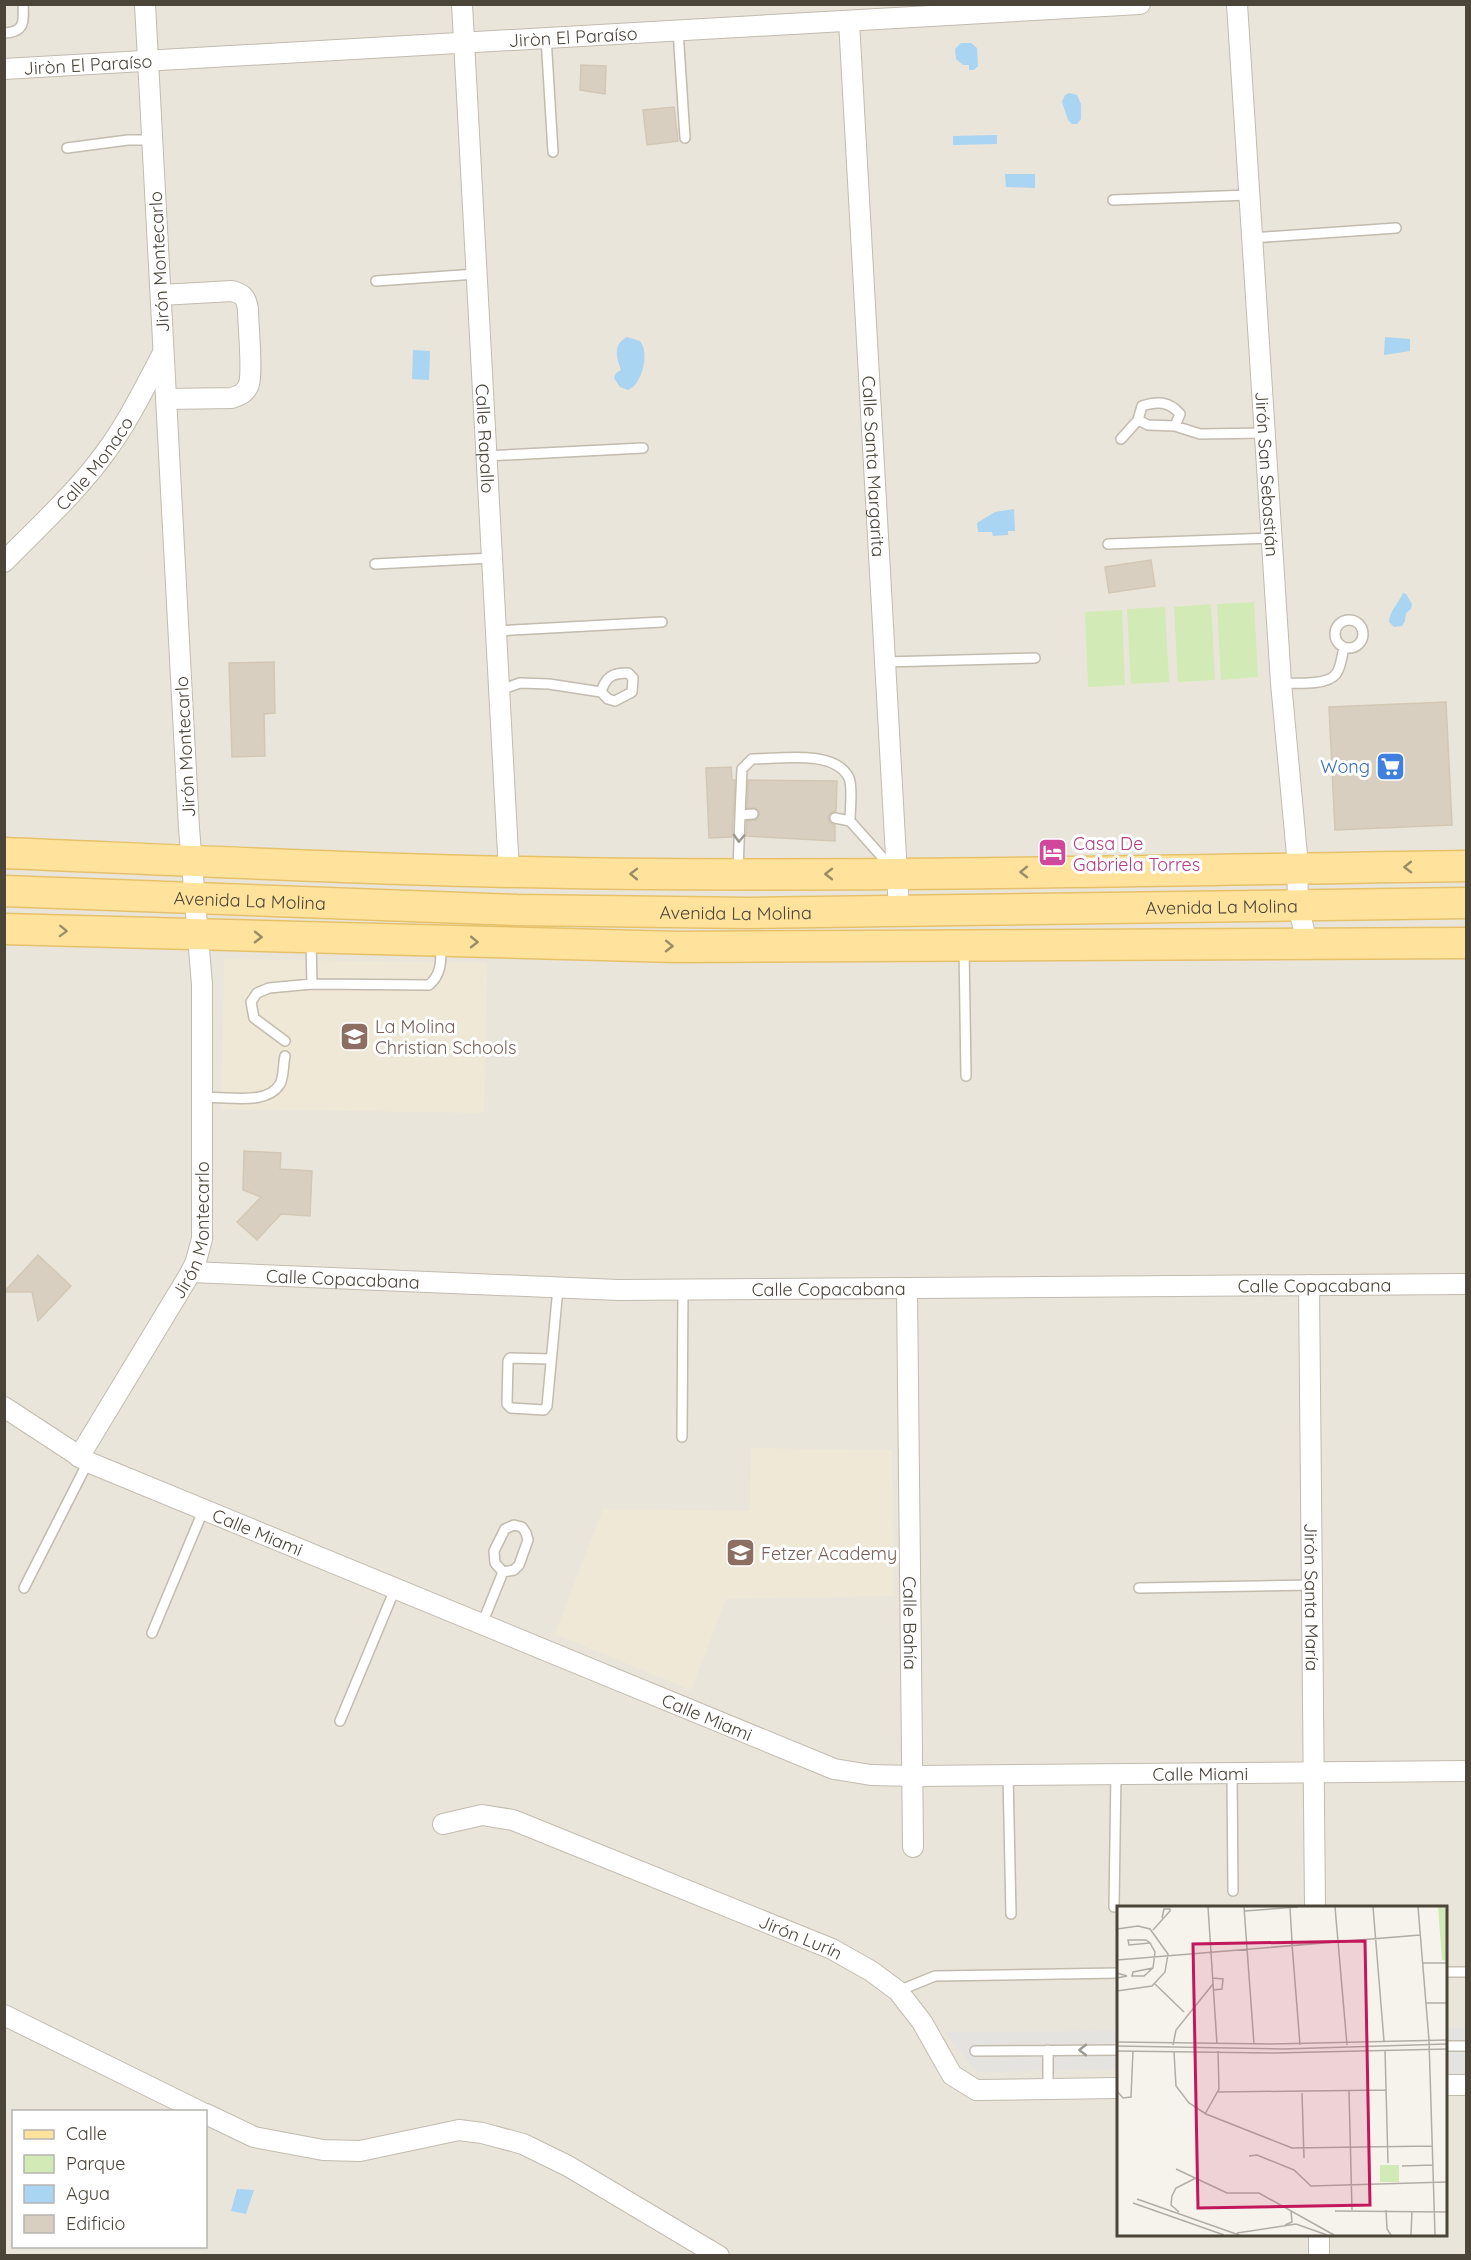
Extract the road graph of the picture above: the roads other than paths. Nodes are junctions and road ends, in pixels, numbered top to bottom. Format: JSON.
{"nodes":[{"id":1,"x":23,"y":4,"type":"edge"},
{"id":2,"x":145,"y":4,"type":"edge"},
{"id":3,"x":462,"y":4,"type":"edge"},
{"id":4,"x":1140,"y":4,"type":"edge"},
{"id":5,"x":1237,"y":4,"type":"edge"},
{"id":6,"x":849,"y":21,"type":"junction"},
{"id":7,"x":678,"y":30,"type":"junction"},
{"id":8,"x":4,"y":33,"type":"edge"},
{"id":9,"x":546,"y":37,"type":"junction"},
{"id":10,"x":464,"y":42,"type":"junction"},
{"id":11,"x":147,"y":60,"type":"junction"},
{"id":12,"x":4,"y":69,"type":"edge"},
{"id":13,"x":686,"y":138,"type":"dead end"},
{"id":14,"x":153,"y":140,"type":"junction"},
{"id":15,"x":67,"y":148,"type":"dead end"},
{"id":16,"x":553,"y":152,"type":"dead end"},
{"id":17,"x":1249,"y":195,"type":"junction"},
{"id":18,"x":1113,"y":200,"type":"dead end"},
{"id":19,"x":1396,"y":228,"type":"dead end"},
{"id":20,"x":1252,"y":238,"type":"junction"},
{"id":21,"x":476,"y":274,"type":"junction"},
{"id":22,"x":376,"y":281,"type":"dead end"},
{"id":23,"x":161,"y":295,"type":"junction"},
{"id":24,"x":163,"y":351,"type":"junction"},
{"id":25,"x":167,"y":399,"type":"junction"},
{"id":26,"x":1138,"y":420,"type":"junction"},
{"id":27,"x":1175,"y":426,"type":"junction"},
{"id":28,"x":1265,"y":434,"type":"junction"},
{"id":29,"x":1121,"y":439,"type":"dead end"},
{"id":30,"x":643,"y":448,"type":"dead end"},
{"id":31,"x":486,"y":456,"type":"junction"},
{"id":32,"x":1272,"y":538,"type":"junction"},
{"id":33,"x":1108,"y":544,"type":"dead end"},
{"id":34,"x":492,"y":558,"type":"junction"},
{"id":35,"x":4,"y":562,"type":"edge"},
{"id":36,"x":375,"y":564,"type":"dead end"},
{"id":37,"x":662,"y":622,"type":"dead end"},
{"id":38,"x":496,"y":631,"type":"junction"},
{"id":39,"x":1344,"y":647,"type":"dead end"},
{"id":40,"x":1035,"y":658,"type":"dead end"},
{"id":41,"x":884,"y":662,"type":"junction"},
{"id":42,"x":1281,"y":683,"type":"junction"},
{"id":43,"x":499,"y":691,"type":"junction"},
{"id":44,"x":601,"y":692,"type":"dead end"},
{"id":45,"x":740,"y":814,"type":"junction"},
{"id":46,"x":753,"y":814,"type":"dead end"},
{"id":47,"x":835,"y":818,"type":"dead end"},
{"id":48,"x":850,"y":820,"type":"junction"},
{"id":49,"x":4,"y":853,"type":"edge"},
{"id":50,"x":191,"y":861,"type":"junction"},
{"id":51,"x":1467,"y":866,"type":"edge"},
{"id":52,"x":1298,"y":868,"type":"junction"},
{"id":53,"x":509,"y":872,"type":"junction"},
{"id":54,"x":738,"y":874,"type":"junction"},
{"id":55,"x":897,"y":874,"type":"junction"},
{"id":56,"x":4,"y":891,"type":"edge"},
{"id":57,"x":194,"y":898,"type":"junction"},
{"id":58,"x":1463,"y":901,"type":"edge"},
{"id":59,"x":1298,"y":905,"type":"junction"},
{"id":60,"x":899,"y":910,"type":"junction"},
{"id":61,"x":4,"y":929,"type":"edge"},
{"id":62,"x":197,"y":935,"type":"junction"},
{"id":63,"x":311,"y":938,"type":"junction"},
{"id":64,"x":441,"y":941,"type":"junction"},
{"id":65,"x":1467,"y":943,"type":"edge"},
{"id":66,"x":1307,"y":944,"type":"junction"},
{"id":67,"x":963,"y":946,"type":"junction"},
{"id":68,"x":312,"y":984,"type":"junction"},
{"id":69,"x":285,"y":1041,"type":"dead end"},
{"id":70,"x":285,"y":1056,"type":"dead end"},
{"id":71,"x":966,"y":1076,"type":"dead end"},
{"id":72,"x":203,"y":1098,"type":"junction"},
{"id":73,"x":191,"y":1272,"type":"junction"},
{"id":74,"x":1467,"y":1284,"type":"edge"},
{"id":75,"x":1309,"y":1285,"type":"junction"},
{"id":76,"x":558,"y":1288,"type":"junction"},
{"id":77,"x":682,"y":1290,"type":"junction"},
{"id":78,"x":907,"y":1290,"type":"junction"},
{"id":79,"x":551,"y":1359,"type":"junction"},
{"id":80,"x":4,"y":1407,"type":"edge"},
{"id":81,"x":682,"y":1437,"type":"dead end"},
{"id":82,"x":83,"y":1460,"type":"junction"},
{"id":83,"x":203,"y":1511,"type":"junction"},
{"id":84,"x":503,"y":1572,"type":"junction"},
{"id":85,"x":1312,"y":1585,"type":"junction"},
{"id":86,"x":24,"y":1588,"type":"dead end"},
{"id":87,"x":1139,"y":1588,"type":"dead end"},
{"id":88,"x":395,"y":1589,"type":"junction"},
{"id":89,"x":482,"y":1624,"type":"junction"},
{"id":90,"x":152,"y":1633,"type":"dead end"},
{"id":91,"x":340,"y":1721,"type":"dead end"},
{"id":92,"x":1467,"y":1771,"type":"edge"},
{"id":93,"x":1233,"y":1772,"type":"junction"},
{"id":94,"x":1116,"y":1773,"type":"junction"},
{"id":95,"x":1314,"y":1773,"type":"junction"},
{"id":96,"x":1008,"y":1774,"type":"junction"},
{"id":97,"x":914,"y":1776,"type":"junction"},
{"id":98,"x":443,"y":1824,"type":"dead end"},
{"id":99,"x":913,"y":1847,"type":"dead end"},
{"id":100,"x":1233,"y":1891,"type":"dead end"},
{"id":101,"x":1315,"y":1906,"type":"edge"},
{"id":102,"x":1114,"y":1907,"type":"dead end"},
{"id":103,"x":1011,"y":1914,"type":"dead end"},
{"id":104,"x":1447,"y":1972,"type":"edge"},
{"id":105,"x":1467,"y":1972,"type":"edge"},
{"id":106,"x":1117,"y":1973,"type":"edge"},
{"id":107,"x":898,"y":1991,"type":"junction"},
{"id":108,"x":4,"y":2015,"type":"edge"},
{"id":109,"x":1447,"y":2046,"type":"edge"},
{"id":110,"x":1467,"y":2046,"type":"edge"},
{"id":111,"x":1048,"y":2050,"type":"junction"},
{"id":112,"x":1117,"y":2050,"type":"edge"},
{"id":113,"x":975,"y":2051,"type":"dead end"},
{"id":114,"x":1447,"y":2085,"type":"edge"},
{"id":115,"x":1467,"y":2085,"type":"edge"},
{"id":116,"x":1117,"y":2088,"type":"edge"},
{"id":117,"x":1048,"y":2089,"type":"junction"},
{"id":118,"x":197,"y":2110,"type":"edge"},
{"id":119,"x":207,"y":2114,"type":"edge"},
{"id":120,"x":1319,"y":2236,"type":"edge"},
{"id":121,"x":718,"y":2256,"type":"edge"},
{"id":122,"x":1319,"y":2256,"type":"edge"}],
"edges":[{"from":1,"to":8,"type":"lane"},
{"from":2,"to":11,"type":"street","name":"Jirón Montecarlo"},
{"from":3,"to":10,"type":"street","name":"Calle Rapallo"},
{"from":4,"to":6,"type":"street","name":"Jiròn El Paraíso"},
{"from":5,"to":17,"type":"street","name":"Jirón San Sebastián"},
{"from":6,"to":7,"type":"street","name":"Jiròn El Paraíso"},
{"from":6,"to":41,"type":"street","name":"Calle Santa Margarita"},
{"from":7,"to":9,"type":"street","name":"Jiròn El Paraíso"},
{"from":7,"to":13,"type":"lane"},
{"from":9,"to":10,"type":"street","name":"Jiròn El Paraíso"},
{"from":9,"to":16,"type":"lane"},
{"from":10,"to":11,"type":"street","name":"Jiròn El Paraíso"},
{"from":10,"to":21,"type":"street","name":"Calle Rapallo"},
{"from":11,"to":12,"type":"street","name":"Jiròn El Paraíso"},
{"from":11,"to":14,"type":"street","name":"Jirón Montecarlo"},
{"from":14,"to":15,"type":"lane"},
{"from":14,"to":23,"type":"street","name":"Jirón Montecarlo"},
{"from":17,"to":18,"type":"lane"},
{"from":17,"to":20,"type":"street","name":"Jirón San Sebastián"},
{"from":19,"to":20,"type":"lane"},
{"from":20,"to":28,"type":"street","name":"Jirón San Sebastián"},
{"from":21,"to":22,"type":"lane"},
{"from":21,"to":31,"type":"street","name":"Calle Rapallo"},
{"from":23,"to":24,"type":"street","name":"Jirón Montecarlo"},
{"from":23,"to":25,"type":"street"},
{"from":24,"to":25,"type":"street","name":"Jirón Montecarlo"},
{"from":24,"to":35,"type":"street","name":"Calle Monaco"},
{"from":25,"to":50,"type":"street","name":"Jirón Montecarlo"},
{"from":26,"to":27,"type":"lane"},
{"from":26,"to":27,"type":"lane"},
{"from":26,"to":29,"type":"lane"},
{"from":27,"to":28,"type":"lane"},
{"from":28,"to":32,"type":"street","name":"Jirón San Sebastián"},
{"from":30,"to":31,"type":"lane"},
{"from":31,"to":34,"type":"street","name":"Calle Rapallo"},
{"from":32,"to":33,"type":"lane"},
{"from":32,"to":42,"type":"street","name":"Jirón San Sebastián"},
{"from":34,"to":36,"type":"lane"},
{"from":34,"to":38,"type":"street","name":"Calle Rapallo"},
{"from":37,"to":38,"type":"lane"},
{"from":38,"to":43,"type":"street","name":"Calle Rapallo"},
{"from":39,"to":42,"type":"lane"},
{"from":40,"to":41,"type":"lane"},
{"from":41,"to":55,"type":"street","name":"Calle Santa Margarita"},
{"from":42,"to":52,"type":"street","name":"Jirón San Sebastián"},
{"from":43,"to":44,"type":"lane"},
{"from":43,"to":53,"type":"street","name":"Calle Rapallo"},
{"from":45,"to":46,"type":"lane"},
{"from":45,"to":48,"type":"lane"},
{"from":45,"to":54,"type":"lane","one_way":true},
{"from":47,"to":48,"type":"lane"},
{"from":48,"to":55,"type":"lane"},
{"from":49,"to":50,"type":"main road","name":"Avenida La Molina"},
{"from":50,"to":53,"type":"main road","name":"Avenida La Molina"},
{"from":50,"to":57,"type":"street","name":"Jirón Montecarlo"},
{"from":51,"to":52,"type":"main road","name":"Avenida La Molina","one_way":true},
{"from":52,"to":55,"type":"main road","name":"Avenida La Molina","one_way":true},
{"from":52,"to":59,"type":"street","name":"Jirón San Sebastián"},
{"from":54,"to":53,"type":"main road","name":"Avenida La Molina","one_way":true},
{"from":55,"to":54,"type":"main road","name":"Avenida La Molina","one_way":true},
{"from":55,"to":60,"type":"street","name":"Calle Santa Margarita"},
{"from":56,"to":57,"type":"main road","name":"Avenida La Molina"},
{"from":57,"to":60,"type":"main road","name":"Avenida La Molina"},
{"from":57,"to":62,"type":"street","name":"Jirón Montecarlo"},
{"from":58,"to":59,"type":"main road","name":"Avenida La Molina"},
{"from":59,"to":60,"type":"main road","name":"Avenida La Molina"},
{"from":59,"to":66,"type":"street","name":"Jirón San Sebastián"},
{"from":61,"to":62,"type":"main road","name":"Avenida La Molina","one_way":true},
{"from":62,"to":63,"type":"main road","name":"Avenida La Molina","one_way":true},
{"from":62,"to":72,"type":"street","name":"Jirón Montecarlo"},
{"from":63,"to":64,"type":"main road","name":"Avenida La Molina"},
{"from":63,"to":68,"type":"lane"},
{"from":64,"to":67,"type":"main road","name":"Avenida La Molina","one_way":true},
{"from":64,"to":68,"type":"lane"},
{"from":65,"to":66,"type":"main road","name":"Avenida La Molina"},
{"from":66,"to":67,"type":"main road","name":"Avenida La Molina"},
{"from":67,"to":71,"type":"lane"},
{"from":68,"to":69,"type":"lane"},
{"from":70,"to":72,"type":"lane"},
{"from":72,"to":73,"type":"street","name":"Jirón Montecarlo"},
{"from":73,"to":76,"type":"street","name":"Calle Copacabana"},
{"from":73,"to":82,"type":"street","name":"Jirón Montecarlo"},
{"from":74,"to":75,"type":"street","name":"Calle Copacabana"},
{"from":75,"to":78,"type":"street","name":"Calle Copacabana"},
{"from":75,"to":85,"type":"street","name":"Jirón Santa María"},
{"from":76,"to":77,"type":"street","name":"Calle Copacabana"},
{"from":76,"to":79,"type":"lane"},
{"from":77,"to":78,"type":"street","name":"Calle Copacabana"},
{"from":77,"to":81,"type":"lane"},
{"from":78,"to":97,"type":"street","name":"Calle Bahía"},
{"from":79,"to":79,"type":"lane"},
{"from":80,"to":82,"type":"street","name":"Calle Miami"},
{"from":82,"to":83,"type":"street","name":"Calle Miami"},
{"from":82,"to":86,"type":"lane"},
{"from":83,"to":88,"type":"street","name":"Calle Miami"},
{"from":83,"to":90,"type":"lane"},
{"from":84,"to":84,"type":"lane"},
{"from":84,"to":89,"type":"lane"},
{"from":85,"to":87,"type":"lane"},
{"from":85,"to":95,"type":"street","name":"Jirón Santa María"},
{"from":88,"to":89,"type":"street","name":"Calle Miami"},
{"from":88,"to":91,"type":"lane"},
{"from":89,"to":97,"type":"street","name":"Calle Miami"},
{"from":92,"to":95,"type":"street","name":"Calle Miami"},
{"from":93,"to":94,"type":"street","name":"Calle Miami"},
{"from":93,"to":95,"type":"street","name":"Calle Miami"},
{"from":93,"to":100,"type":"lane"},
{"from":94,"to":96,"type":"street","name":"Calle Miami"},
{"from":94,"to":102,"type":"lane"},
{"from":95,"to":101,"type":"street","name":"Jirón Santa María"},
{"from":96,"to":97,"type":"street","name":"Calle Miami"},
{"from":96,"to":103,"type":"lane"},
{"from":97,"to":99,"type":"street","name":"Calle Bahía"},
{"from":98,"to":107,"type":"street","name":"Jirón Lurín"},
{"from":104,"to":105,"type":"lane"},
{"from":106,"to":107,"type":"lane"},
{"from":107,"to":117,"type":"street","name":"Jirón Lurín"},
{"from":108,"to":118,"type":"street"},
{"from":109,"to":110,"type":"lane"},
{"from":112,"to":111,"type":"lane","one_way":true},
{"from":111,"to":113,"type":"lane"},
{"from":111,"to":117,"type":"lane"},
{"from":114,"to":115,"type":"street"},
{"from":116,"to":117,"type":"street","name":"Jirón Lurín"},
{"from":119,"to":121,"type":"street"},
{"from":120,"to":122,"type":"street"}]}
